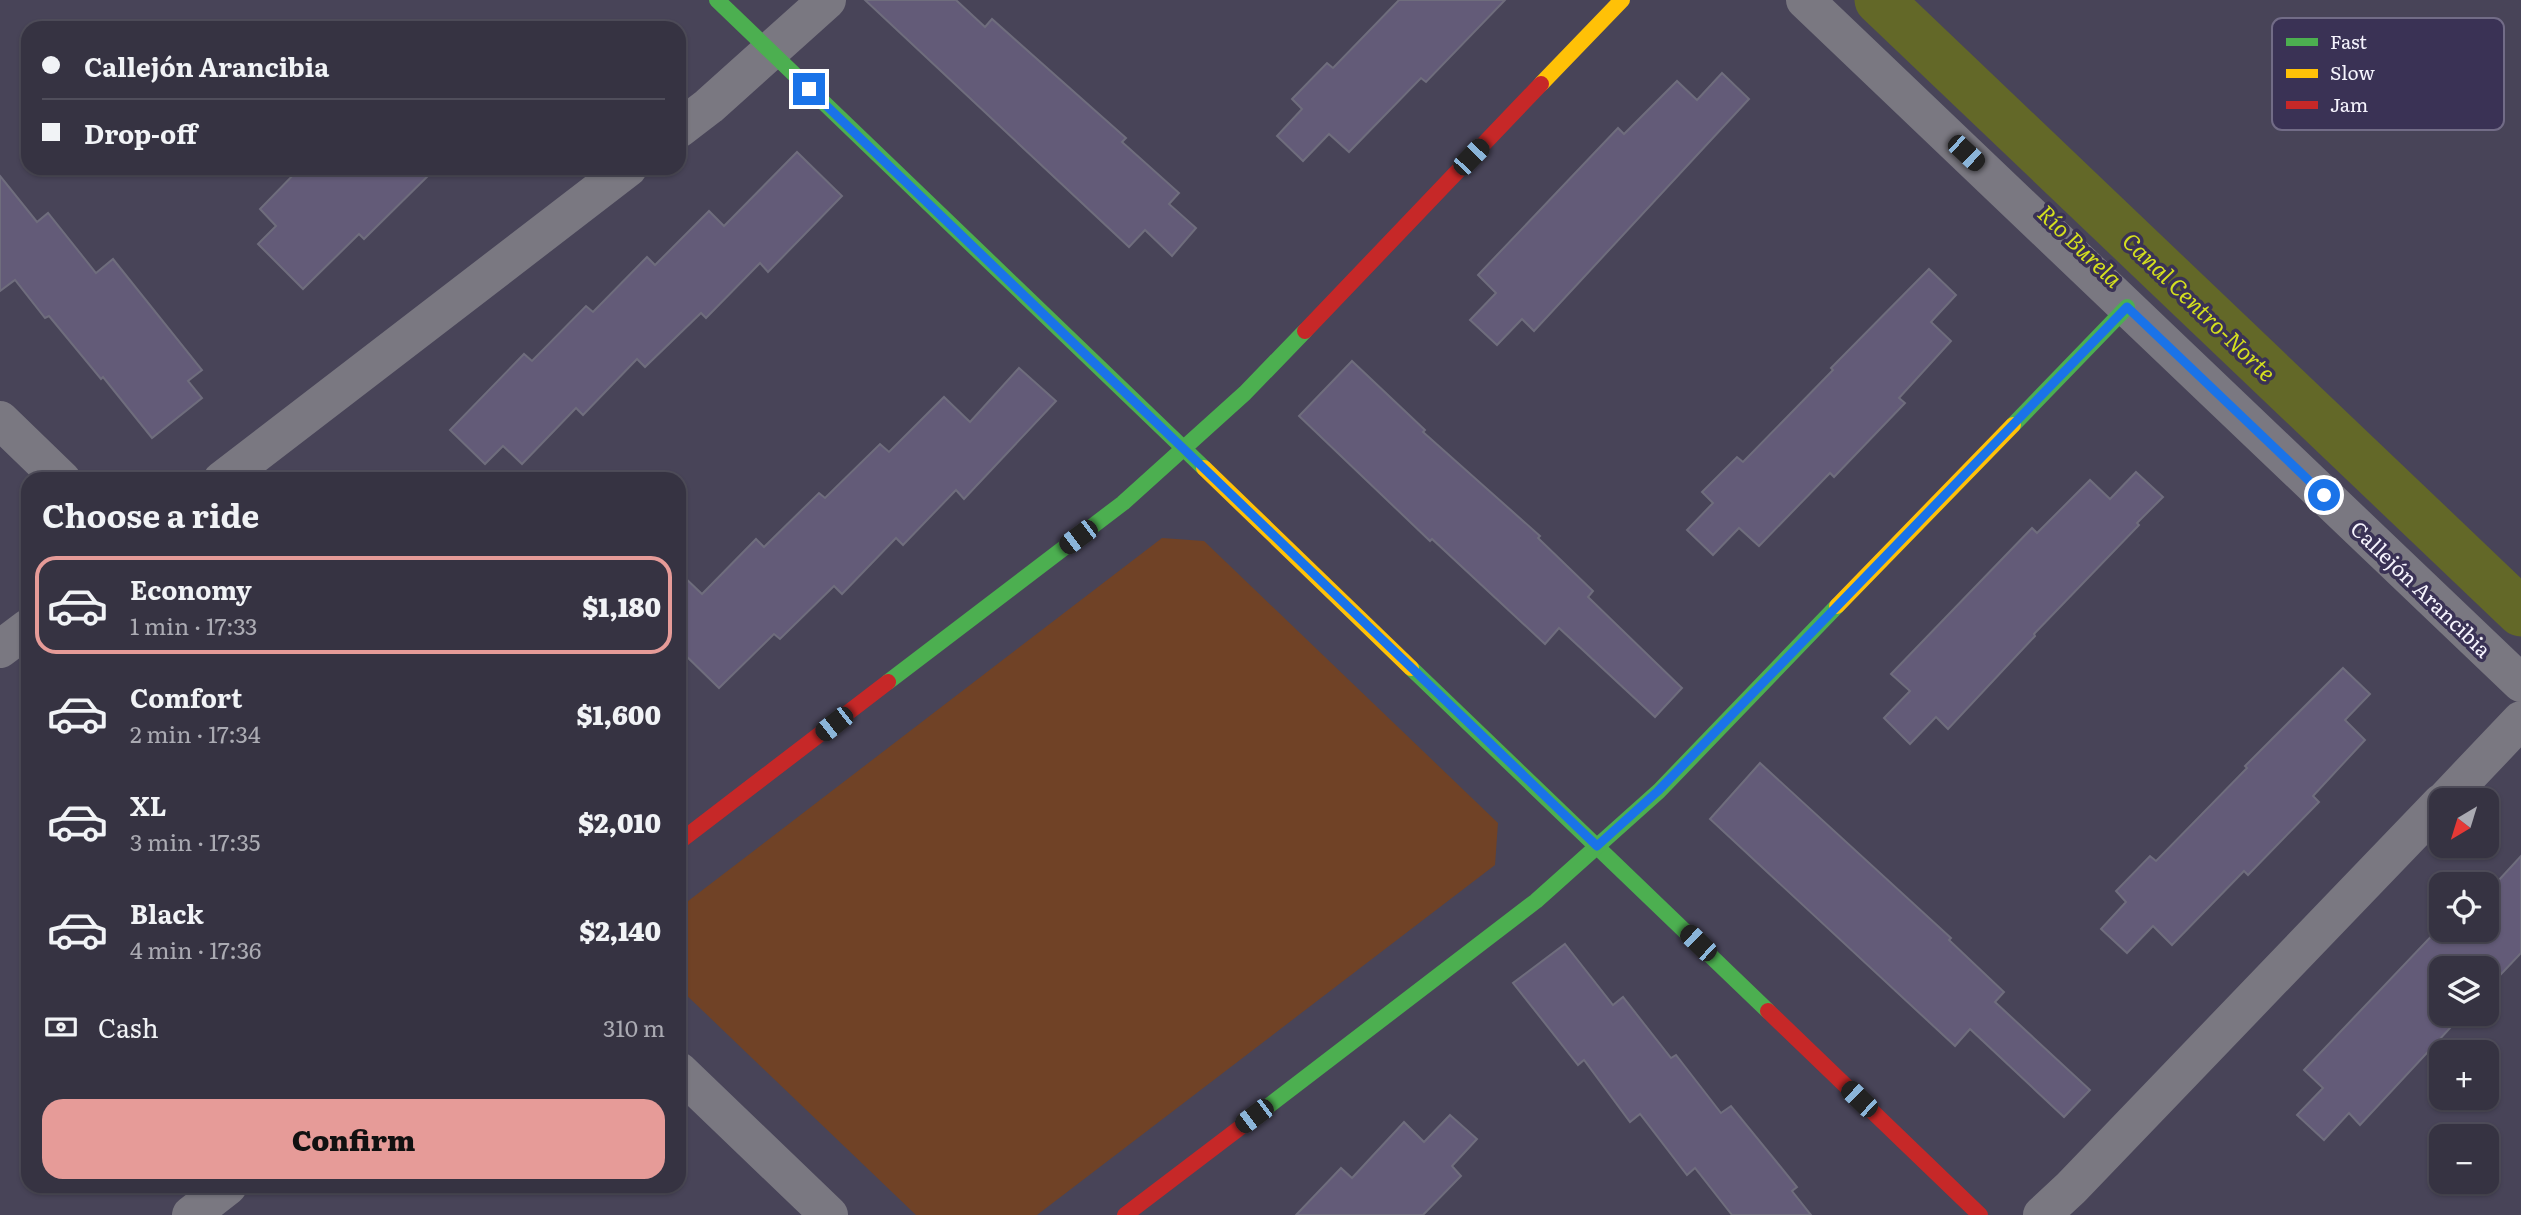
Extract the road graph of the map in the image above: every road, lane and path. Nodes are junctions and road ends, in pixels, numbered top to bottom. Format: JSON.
{"nodes":[{"id":1,"x":717,"y":0,"type":"edge"},
{"id":2,"x":827,"y":0,"type":"edge"},
{"id":3,"x":1622,"y":0,"type":"edge"},
{"id":4,"x":1805,"y":0,"type":"edge"},
{"id":5,"x":770,"y":51,"type":"junction"},
{"id":6,"x":686,"y":124,"type":"edge"},
{"id":7,"x":619,"y":175,"type":"edge"},
{"id":8,"x":2127,"y":307,"type":"junction"},
{"id":9,"x":0,"y":420,"type":"edge"},
{"id":10,"x":1183,"y":449,"type":"junction"},
{"id":11,"x":54,"y":472,"type":"edge"},
{"id":12,"x":232,"y":472,"type":"edge"},
{"id":13,"x":21,"y":633,"type":"edge"},
{"id":14,"x":0,"y":649,"type":"edge"},
{"id":15,"x":2521,"y":683,"type":"edge"},
{"id":16,"x":2521,"y":720,"type":"edge"},
{"id":17,"x":2456,"y":788,"type":"edge"},
{"id":18,"x":2429,"y":817,"type":"edge"},
{"id":19,"x":686,"y":837,"type":"edge"},
{"id":20,"x":1597,"y":846,"type":"junction"},
{"id":21,"x":686,"y":1078,"type":"edge"},
{"id":22,"x":219,"y":1193,"type":"edge"},
{"id":23,"x":191,"y":1215,"type":"edge"},
{"id":24,"x":829,"y":1215,"type":"edge"},
{"id":25,"x":1125,"y":1215,"type":"edge"},
{"id":26,"x":1980,"y":1215,"type":"edge"},
{"id":27,"x":2042,"y":1215,"type":"edge"}],
"edges":[{"from":1,"to":5,"type":"street"},
{"from":2,"to":5,"type":"street"},
{"from":3,"to":10,"type":"street"},
{"from":4,"to":8,"type":"street","name":"Callejón Arancibia"},
{"from":5,"to":6,"type":"street"},
{"from":5,"to":10,"type":"street"},
{"from":7,"to":12,"type":"street"},
{"from":8,"to":15,"type":"street","name":"Callejón Arancibia"},
{"from":8,"to":20,"type":"street"},
{"from":9,"to":11,"type":"street"},
{"from":10,"to":19,"type":"street"},
{"from":10,"to":20,"type":"street"},
{"from":13,"to":14,"type":"street"},
{"from":16,"to":17,"type":"street"},
{"from":18,"to":27,"type":"street"},
{"from":20,"to":25,"type":"street"},
{"from":20,"to":26,"type":"street"},
{"from":21,"to":24,"type":"street"},
{"from":22,"to":23,"type":"street"}]}
